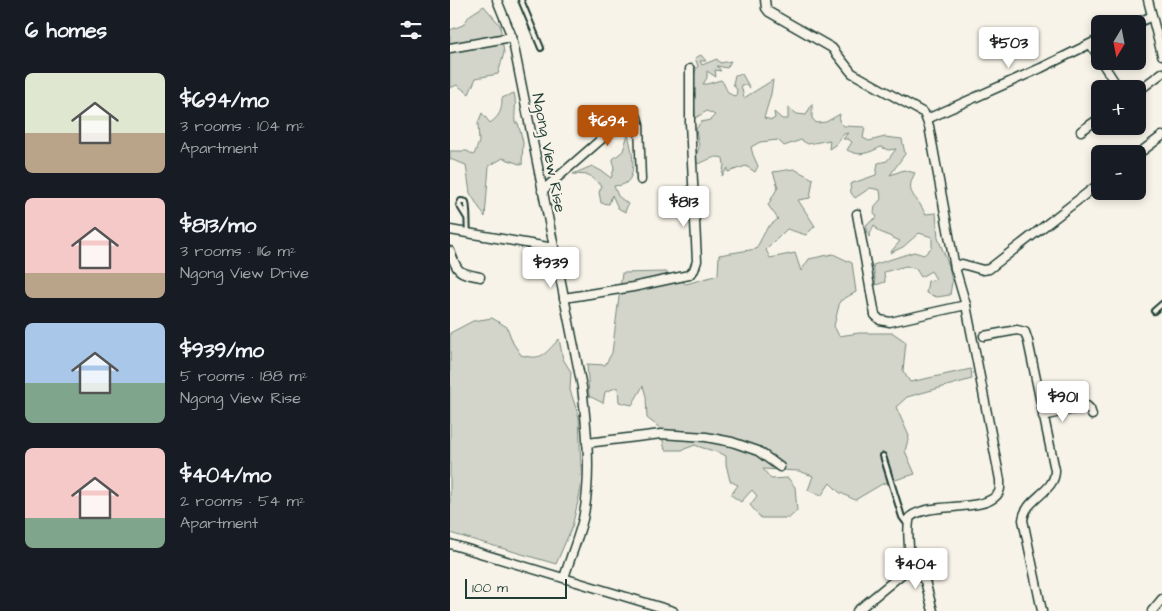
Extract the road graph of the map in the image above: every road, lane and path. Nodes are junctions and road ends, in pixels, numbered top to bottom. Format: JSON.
{"nodes":[{"id":1,"x":498,"y":0,"type":"edge"},
{"id":2,"x":521,"y":0,"type":"edge"},
{"id":3,"x":765,"y":0,"type":"edge"},
{"id":4,"x":1148,"y":0,"type":"edge"},
{"id":5,"x":1152,"y":16,"type":"junction"},
{"id":6,"x":1146,"y":19,"type":"edge"},
{"id":7,"x":512,"y":37,"type":"junction"},
{"id":8,"x":1091,"y":43,"type":"edge"},
{"id":9,"x":450,"y":48,"type":"edge"},
{"id":10,"x":541,"y":48,"type":"dead end"},
{"id":11,"x":1162,"y":55,"type":"edge"},
{"id":12,"x":690,"y":69,"type":"dead end"},
{"id":13,"x":1162,"y":73,"type":"edge"},
{"id":14,"x":1146,"y":84,"type":"edge"},
{"id":15,"x":927,"y":119,"type":"junction"},
{"id":16,"x":1091,"y":124,"type":"edge"},
{"id":17,"x":1081,"y":131,"type":"dead end"},
{"id":18,"x":1162,"y":136,"type":"edge"},
{"id":19,"x":1146,"y":148,"type":"edge"},
{"id":20,"x":642,"y":180,"type":"dead end"},
{"id":21,"x":542,"y":190,"type":"junction"},
{"id":22,"x":1091,"y":190,"type":"edge"},
{"id":23,"x":857,"y":214,"type":"dead end"},
{"id":24,"x":467,"y":218,"type":"dead end"},
{"id":25,"x":450,"y":230,"type":"edge"},
{"id":26,"x":468,"y":234,"type":"junction"},
{"id":27,"x":554,"y":248,"type":"junction"},
{"id":28,"x":450,"y":251,"type":"edge"},
{"id":29,"x":955,"y":268,"type":"junction"},
{"id":30,"x":480,"y":277,"type":"dead end"},
{"id":31,"x":564,"y":298,"type":"junction"},
{"id":32,"x":1162,"y":304,"type":"edge"},
{"id":33,"x":966,"y":305,"type":"junction"},
{"id":34,"x":1154,"y":312,"type":"dead end"},
{"id":35,"x":984,"y":336,"type":"dead end"},
{"id":36,"x":1092,"y":415,"type":"dead end"},
{"id":37,"x":1043,"y":416,"type":"junction"},
{"id":38,"x":587,"y":443,"type":"junction"},
{"id":39,"x":884,"y":456,"type":"dead end"},
{"id":40,"x":780,"y":468,"type":"dead end"},
{"id":41,"x":908,"y":524,"type":"junction"},
{"id":42,"x":450,"y":544,"type":"edge"},
{"id":43,"x":909,"y":563,"type":"junction"},
{"id":44,"x":564,"y":578,"type":"junction"},
{"id":45,"x":1162,"y":599,"type":"edge"},
{"id":46,"x":673,"y":611,"type":"edge"},
{"id":47,"x":857,"y":611,"type":"edge"},
{"id":48,"x":933,"y":611,"type":"edge"},
{"id":49,"x":1042,"y":611,"type":"edge"},
{"id":50,"x":1152,"y":611,"type":"edge"}],
"edges":[{"from":1,"to":7,"type":"street","name":"Ngong View Rise"},
{"from":2,"to":10,"type":"lane"},
{"from":3,"to":15,"type":"street"},
{"from":4,"to":5,"type":"street"},
{"from":5,"to":6,"type":"street"},
{"from":5,"to":11,"type":"street"},
{"from":7,"to":9,"type":"street"},
{"from":7,"to":21,"type":"street","name":"Ngong View Rise"},
{"from":8,"to":15,"type":"street"},
{"from":12,"to":31,"type":"street"},
{"from":13,"to":14,"type":"street"},
{"from":15,"to":29,"type":"street"},
{"from":16,"to":17,"type":"street"},
{"from":18,"to":19,"type":"street"},
{"from":20,"to":21,"type":"street"},
{"from":21,"to":27,"type":"street","name":"Ngong View Rise"},
{"from":22,"to":29,"type":"street"},
{"from":23,"to":33,"type":"street"},
{"from":24,"to":26,"type":"lane"},
{"from":25,"to":26,"type":"street"},
{"from":26,"to":27,"type":"street"},
{"from":27,"to":31,"type":"street","name":"Ngong View Rise"},
{"from":28,"to":30,"type":"street"},
{"from":29,"to":33,"type":"street"},
{"from":31,"to":38,"type":"street","name":"Ngong View Rise"},
{"from":32,"to":34,"type":"lane"},
{"from":33,"to":41,"type":"street"},
{"from":35,"to":37,"type":"street"},
{"from":36,"to":37,"type":"street"},
{"from":37,"to":49,"type":"street"},
{"from":38,"to":40,"type":"street"},
{"from":38,"to":44,"type":"street","name":"Ngong View Rise"},
{"from":39,"to":41,"type":"lane"},
{"from":41,"to":43,"type":"street"},
{"from":42,"to":44,"type":"street"},
{"from":43,"to":47,"type":"street"},
{"from":43,"to":48,"type":"street"},
{"from":44,"to":46,"type":"street"},
{"from":45,"to":50,"type":"street"}]}
